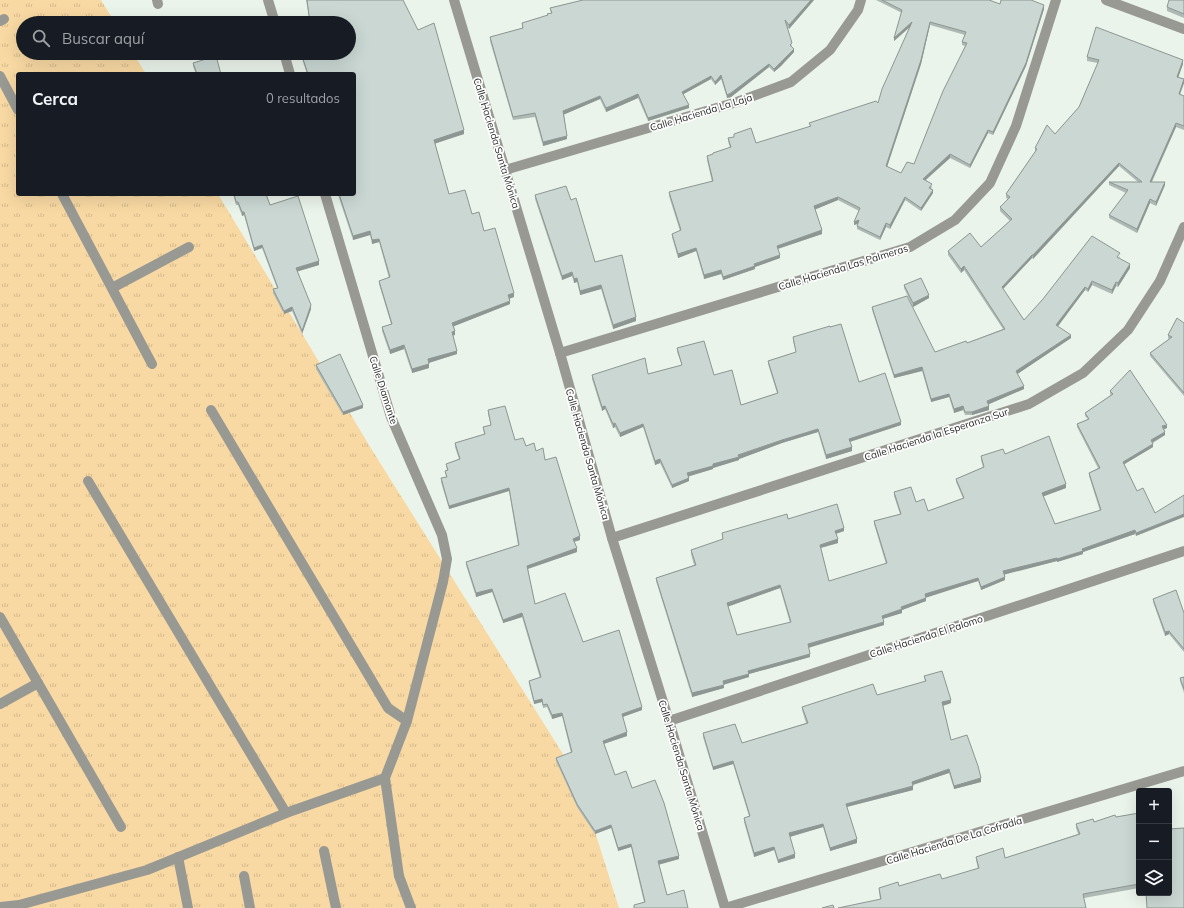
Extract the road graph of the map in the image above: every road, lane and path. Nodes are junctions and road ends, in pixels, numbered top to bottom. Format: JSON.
{"nodes":[{"id":1,"x":268,"y":0,"type":"edge"},
{"id":2,"x":454,"y":0,"type":"edge"},
{"id":3,"x":861,"y":0,"type":"edge"},
{"id":4,"x":1056,"y":0,"type":"edge"},
{"id":5,"x":1106,"y":0,"type":"edge"},
{"id":6,"x":273,"y":16,"type":"edge"},
{"id":7,"x":1184,"y":29,"type":"edge"},
{"id":8,"x":286,"y":60,"type":"edge"},
{"id":9,"x":289,"y":72,"type":"edge"},
{"id":10,"x":0,"y":76,"type":"edge"},
{"id":11,"x":16,"y":106,"type":"edge"},
{"id":12,"x":505,"y":170,"type":"junction"},
{"id":13,"x":63,"y":196,"type":"edge"},
{"id":14,"x":326,"y":196,"type":"edge"},
{"id":15,"x":1184,"y":227,"type":"edge"},
{"id":16,"x":189,"y":247,"type":"dead end"},
{"id":17,"x":112,"y":288,"type":"junction"},
{"id":18,"x":560,"y":353,"type":"junction"},
{"id":19,"x":152,"y":364,"type":"dead end"},
{"id":20,"x":211,"y":410,"type":"dead end"},
{"id":21,"x":88,"y":481,"type":"dead end"},
{"id":22,"x":612,"y":538,"type":"junction"},
{"id":23,"x":1184,"y":552,"type":"edge"},
{"id":24,"x":0,"y":616,"type":"edge"},
{"id":25,"x":38,"y":683,"type":"junction"},
{"id":26,"x":0,"y":704,"type":"edge"},
{"id":27,"x":407,"y":721,"type":"junction"},
{"id":28,"x":669,"y":721,"type":"junction"},
{"id":29,"x":1184,"y":771,"type":"edge"},
{"id":30,"x":385,"y":778,"type":"junction"},
{"id":31,"x":286,"y":814,"type":"junction"},
{"id":32,"x":121,"y":827,"type":"dead end"},
{"id":33,"x":324,"y":851,"type":"dead end"},
{"id":34,"x":178,"y":857,"type":"junction"},
{"id":35,"x":244,"y":876,"type":"dead end"},
{"id":36,"x":0,"y":907,"type":"edge"},
{"id":37,"x":188,"y":908,"type":"edge"},
{"id":38,"x":250,"y":908,"type":"edge"},
{"id":39,"x":336,"y":908,"type":"edge"},
{"id":40,"x":411,"y":908,"type":"edge"},
{"id":41,"x":725,"y":908,"type":"edge"}],
"edges":[{"from":1,"to":6,"type":"street"},
{"from":2,"to":12,"type":"street","name":"Calle Hacienda Santa Mónica"},
{"from":3,"to":12,"type":"street","name":"Calle Hacienda La Laja"},
{"from":4,"to":18,"type":"street","name":"Calle Hacienda Las Palmeras"},
{"from":5,"to":7,"type":"street"},
{"from":8,"to":9,"type":"street"},
{"from":10,"to":11,"type":"street"},
{"from":12,"to":18,"type":"street","name":"Calle Hacienda Santa Mónica"},
{"from":13,"to":17,"type":"street"},
{"from":14,"to":27,"type":"street","name":"Calle Diamante"},
{"from":15,"to":22,"type":"street","name":"Calle Hacienda la Esperanza Sur"},
{"from":16,"to":17,"type":"street"},
{"from":17,"to":19,"type":"street"},
{"from":18,"to":22,"type":"street","name":"Calle Hacienda Santa Mónica"},
{"from":20,"to":27,"type":"street"},
{"from":21,"to":31,"type":"street"},
{"from":22,"to":28,"type":"street","name":"Calle Hacienda Santa Mónica"},
{"from":23,"to":28,"type":"street","name":"Calle Hacienda El Palomo"},
{"from":24,"to":25,"type":"street"},
{"from":25,"to":26,"type":"street"},
{"from":25,"to":32,"type":"street"},
{"from":27,"to":30,"type":"street","name":"Calle Diamante"},
{"from":28,"to":41,"type":"street","name":"Calle Hacienda Santa Mónica"},
{"from":29,"to":41,"type":"street","name":"Calle Hacienda De La Cofradía"},
{"from":30,"to":31,"type":"street"},
{"from":30,"to":40,"type":"street"},
{"from":31,"to":34,"type":"street"},
{"from":33,"to":39,"type":"street"},
{"from":34,"to":36,"type":"street"},
{"from":34,"to":37,"type":"street"},
{"from":35,"to":38,"type":"street"}]}
